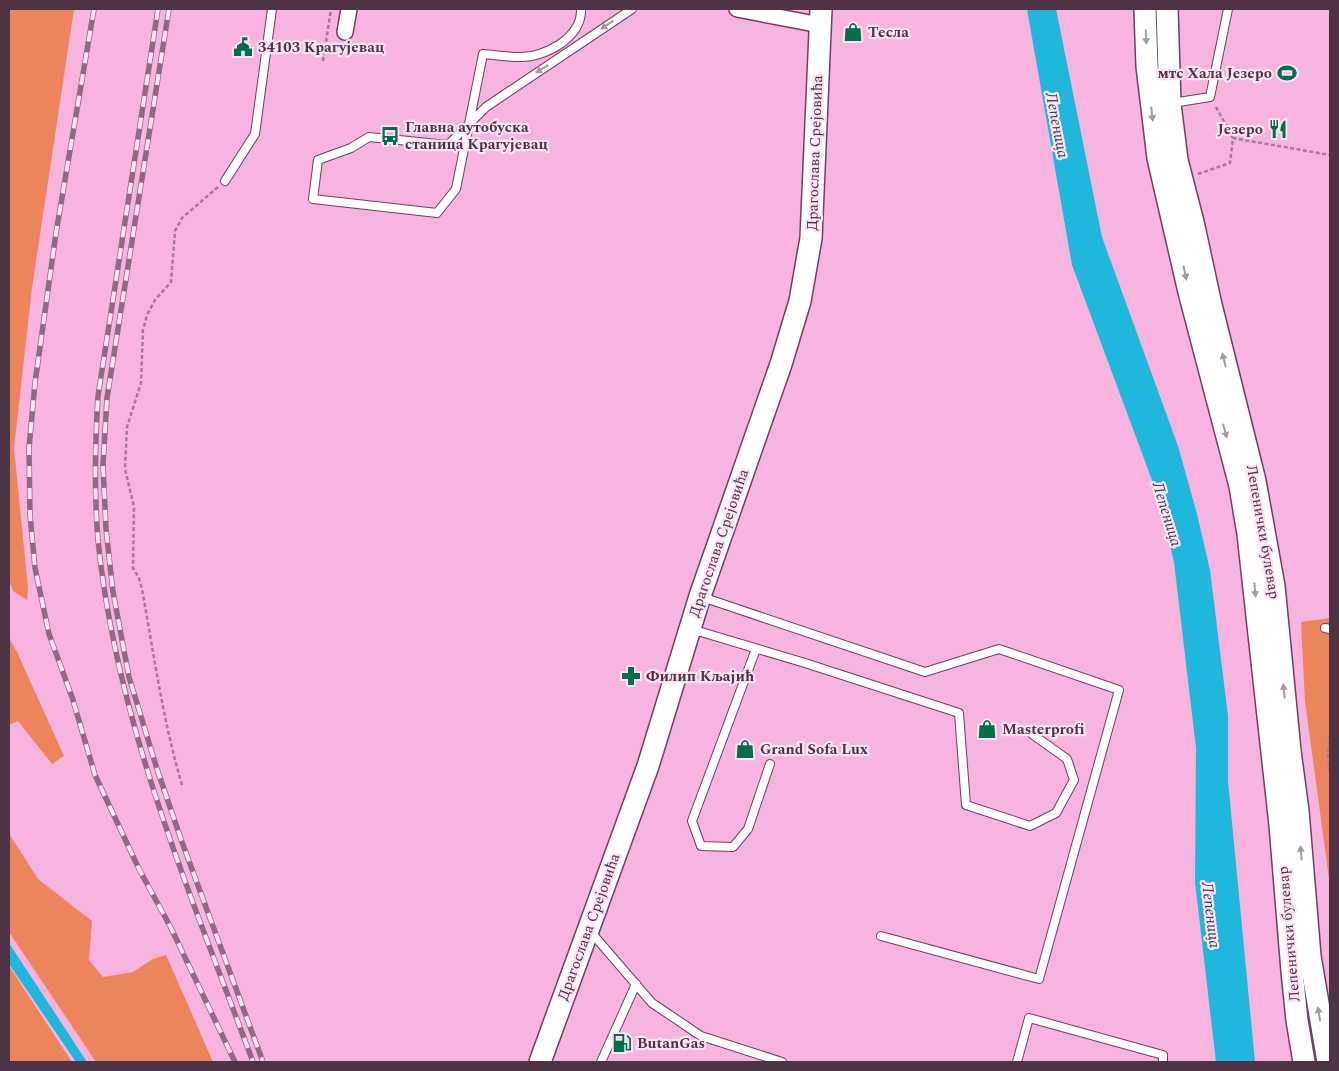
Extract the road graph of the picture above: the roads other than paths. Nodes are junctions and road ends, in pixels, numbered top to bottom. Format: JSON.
{"nodes":[{"id":1,"x":272,"y":9,"type":"edge"},
{"id":2,"x":349,"y":9,"type":"edge"},
{"id":3,"x":581,"y":9,"type":"edge"},
{"id":4,"x":632,"y":9,"type":"edge"},
{"id":5,"x":738,"y":9,"type":"edge"},
{"id":6,"x":1145,"y":9,"type":"edge"},
{"id":7,"x":1167,"y":9,"type":"edge"},
{"id":8,"x":1228,"y":9,"type":"edge"},
{"id":9,"x":820,"y":17,"type":"edge"},
{"id":10,"x":345,"y":32,"type":"dead end"},
{"id":11,"x":1170,"y":104,"type":"junction"},
{"id":12,"x":471,"y":122,"type":"junction"},
{"id":13,"x":225,"y":181,"type":"road end"},
{"id":14,"x":700,"y":596,"type":"junction"},
{"id":15,"x":690,"y":629,"type":"junction"},
{"id":16,"x":756,"y":649,"type":"junction"},
{"id":17,"x":1032,"y":734,"type":"dead end"},
{"id":18,"x":770,"y":764,"type":"dead end"},
{"id":19,"x":589,"y":929,"type":"junction"},
{"id":20,"x":881,"y":936,"type":"dead end"},
{"id":21,"x":636,"y":984,"type":"junction"},
{"id":22,"x":540,"y":1062,"type":"edge"},
{"id":23,"x":601,"y":1062,"type":"edge"},
{"id":24,"x":782,"y":1062,"type":"edge"},
{"id":25,"x":1017,"y":1062,"type":"edge"},
{"id":26,"x":1164,"y":1062,"type":"edge"},
{"id":27,"x":1304,"y":1062,"type":"edge"},
{"id":28,"x":1328,"y":1062,"type":"edge"}],
"edges":[{"from":1,"to":13,"type":"lane"},
{"from":2,"to":10,"type":"street"},
{"from":3,"to":12,"type":"lane"},
{"from":4,"to":12,"type":"lane","one_way":true},
{"from":5,"to":9,"type":"street"},
{"from":6,"to":27,"type":"main road","name":"Лепенички булевар","one_way":true},
{"from":7,"to":11,"type":"main road","name":"Лепенички булевар"},
{"from":8,"to":11,"type":"lane"},
{"from":9,"to":14,"type":"main road","name":"Драгослава Срејовића"},
{"from":28,"to":11,"type":"main road","name":"Лепенички булевар","one_way":true},
{"from":12,"to":12,"type":"lane"},
{"from":14,"to":15,"type":"main road","name":"Драгослава Срејовића"},
{"from":14,"to":20,"type":"lane"},
{"from":15,"to":16,"type":"lane"},
{"from":15,"to":19,"type":"main road","name":"Драгослава Срејовића"},
{"from":16,"to":17,"type":"lane"},
{"from":16,"to":18,"type":"lane"},
{"from":19,"to":21,"type":"lane"},
{"from":19,"to":22,"type":"main road","name":"Драгослава Срејовића"},
{"from":21,"to":23,"type":"lane"},
{"from":21,"to":24,"type":"lane"},
{"from":25,"to":26,"type":"lane"}]}
